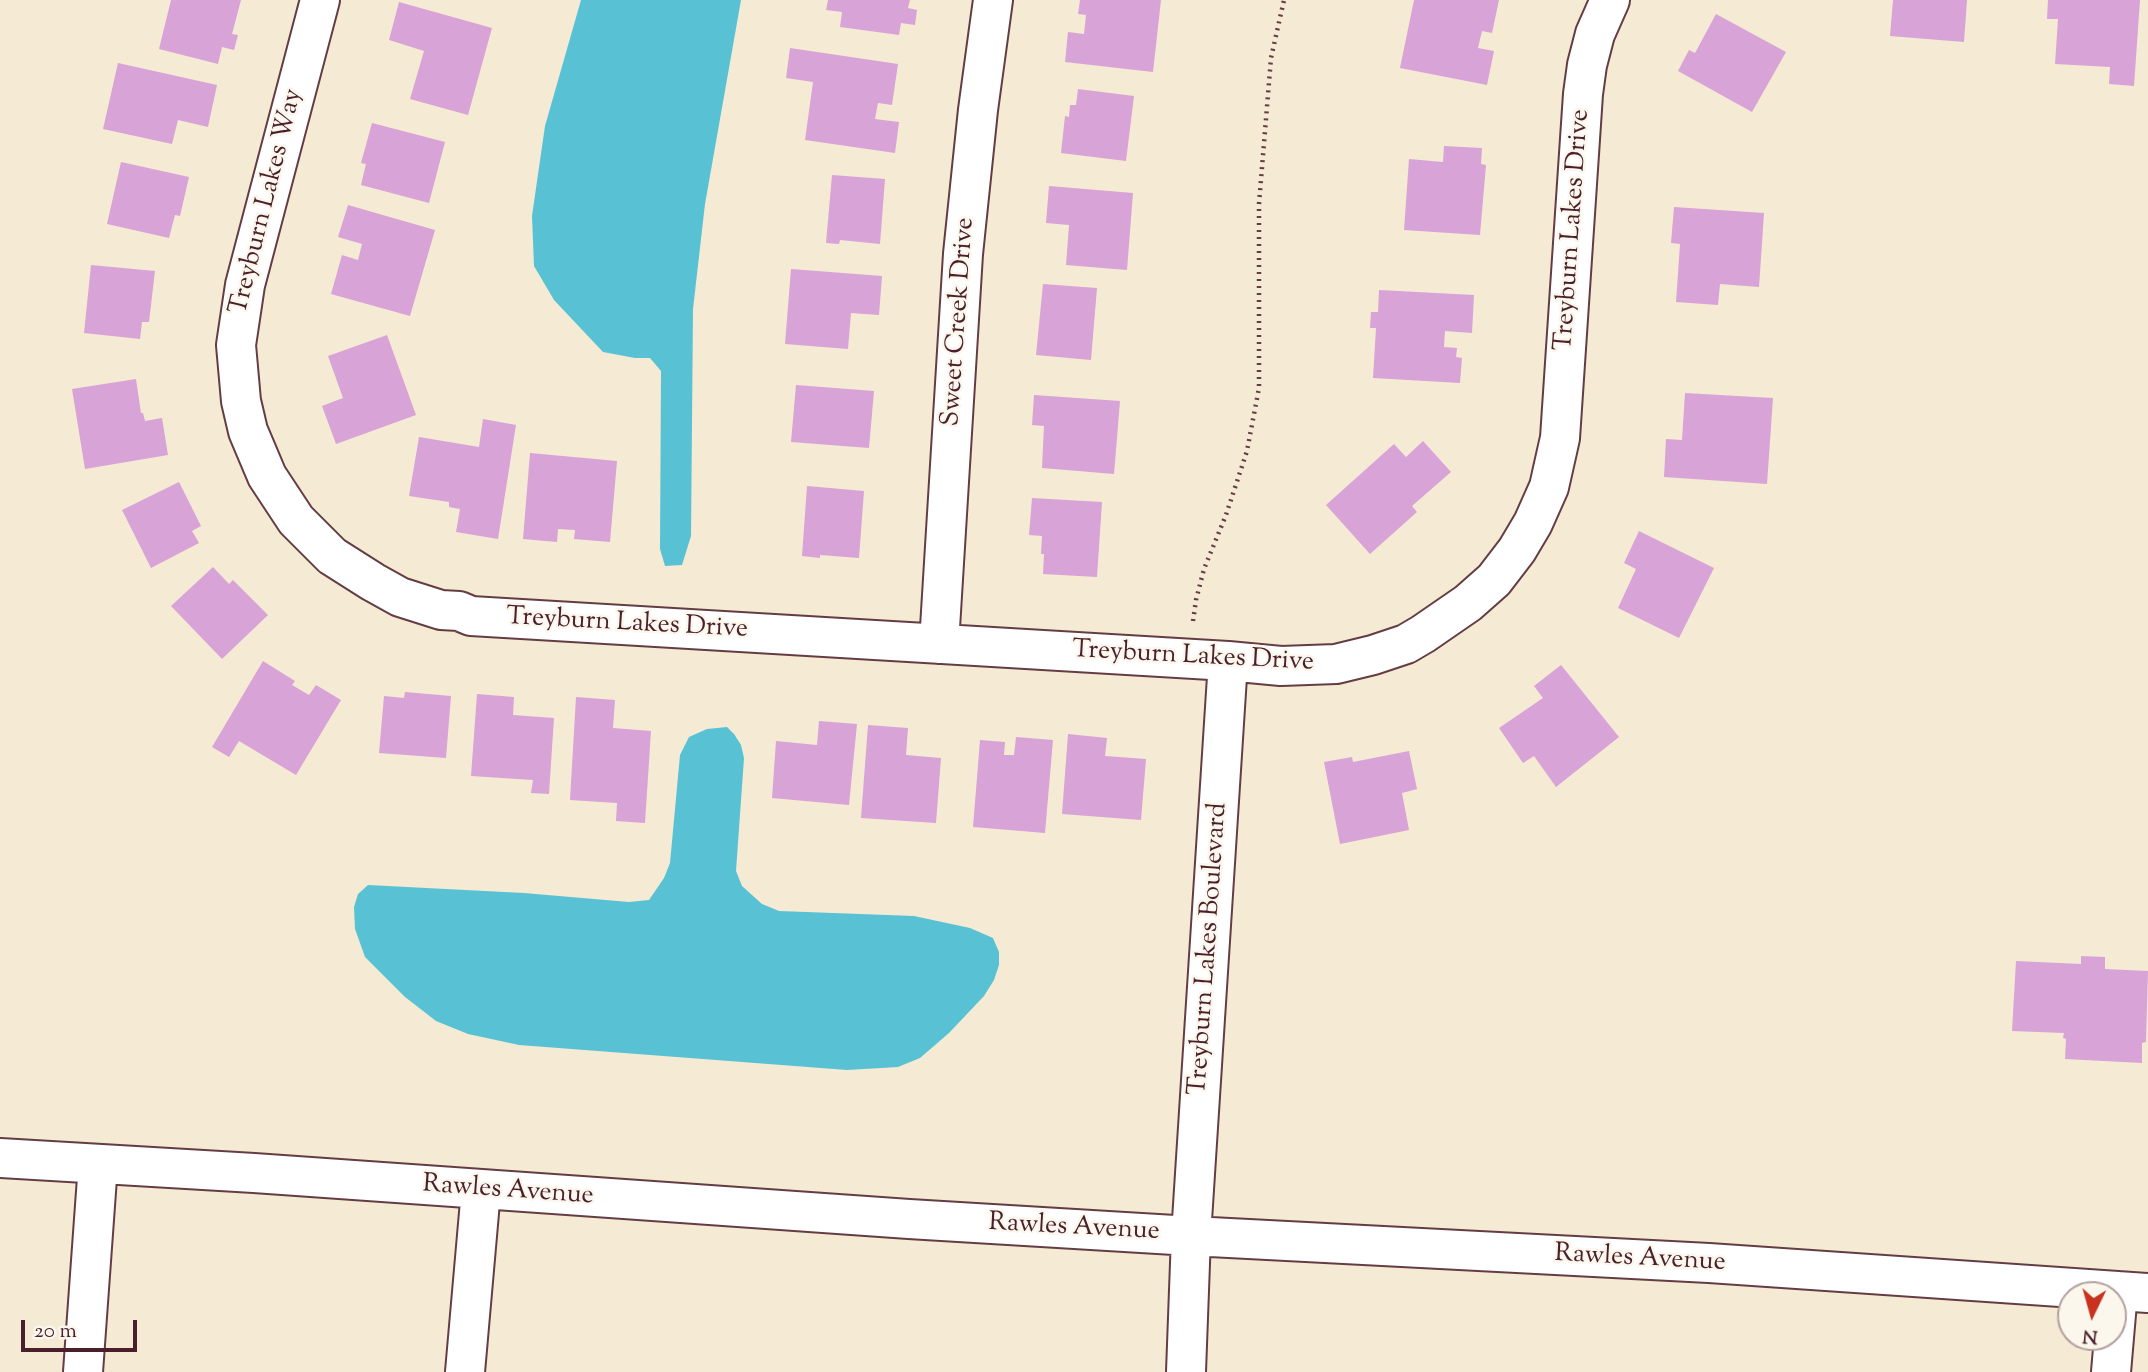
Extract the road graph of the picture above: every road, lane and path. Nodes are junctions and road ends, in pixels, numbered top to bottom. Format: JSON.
{"nodes":[{"id":1,"x":320,"y":0,"type":"edge"},
{"id":2,"x":993,"y":0,"type":"edge"},
{"id":3,"x":1284,"y":0,"type":"edge"},
{"id":4,"x":1610,"y":0,"type":"edge"},
{"id":5,"x":296,"y":520,"type":"joint"},
{"id":6,"x":939,"y":644,"type":"junction"},
{"id":7,"x":1188,"y":659,"type":"junction"},
{"id":8,"x":1228,"y":661,"type":"junction"},
{"id":9,"x":0,"y":1158,"type":"edge"},
{"id":10,"x":97,"y":1164,"type":"junction"},
{"id":11,"x":481,"y":1190,"type":"junction"},
{"id":12,"x":1191,"y":1236,"type":"junction"},
{"id":13,"x":2133,"y":1292,"type":"edge"},
{"id":14,"x":83,"y":1372,"type":"edge"},
{"id":15,"x":466,"y":1372,"type":"edge"},
{"id":16,"x":1186,"y":1372,"type":"edge"},
{"id":17,"x":2111,"y":1372,"type":"edge"}],
"edges":[{"from":1,"to":5,"type":"street","name":"Treyburn Lakes Way"},
{"from":2,"to":6,"type":"street","name":"Sweet Creek Drive"},
{"from":3,"to":7,"type":"path"},
{"from":4,"to":8,"type":"street","name":"Treyburn Lakes Drive"},
{"from":5,"to":6,"type":"street","name":"Treyburn Lakes Drive"},
{"from":6,"to":7,"type":"street","name":"Treyburn Lakes Drive"},
{"from":7,"to":8,"type":"street","name":"Treyburn Lakes Drive"},
{"from":8,"to":12,"type":"street","name":"Treyburn Lakes Boulevard"},
{"from":9,"to":10,"type":"street","name":"Rawles Avenue"},
{"from":10,"to":11,"type":"street","name":"Rawles Avenue"},
{"from":10,"to":14,"type":"street"},
{"from":11,"to":12,"type":"street","name":"Rawles Avenue"},
{"from":11,"to":15,"type":"street"},
{"from":12,"to":13,"type":"street","name":"Rawles Avenue"},
{"from":12,"to":16,"type":"street","name":"Treyburn Lakes Boulevard"},
{"from":13,"to":17,"type":"street"}]}
